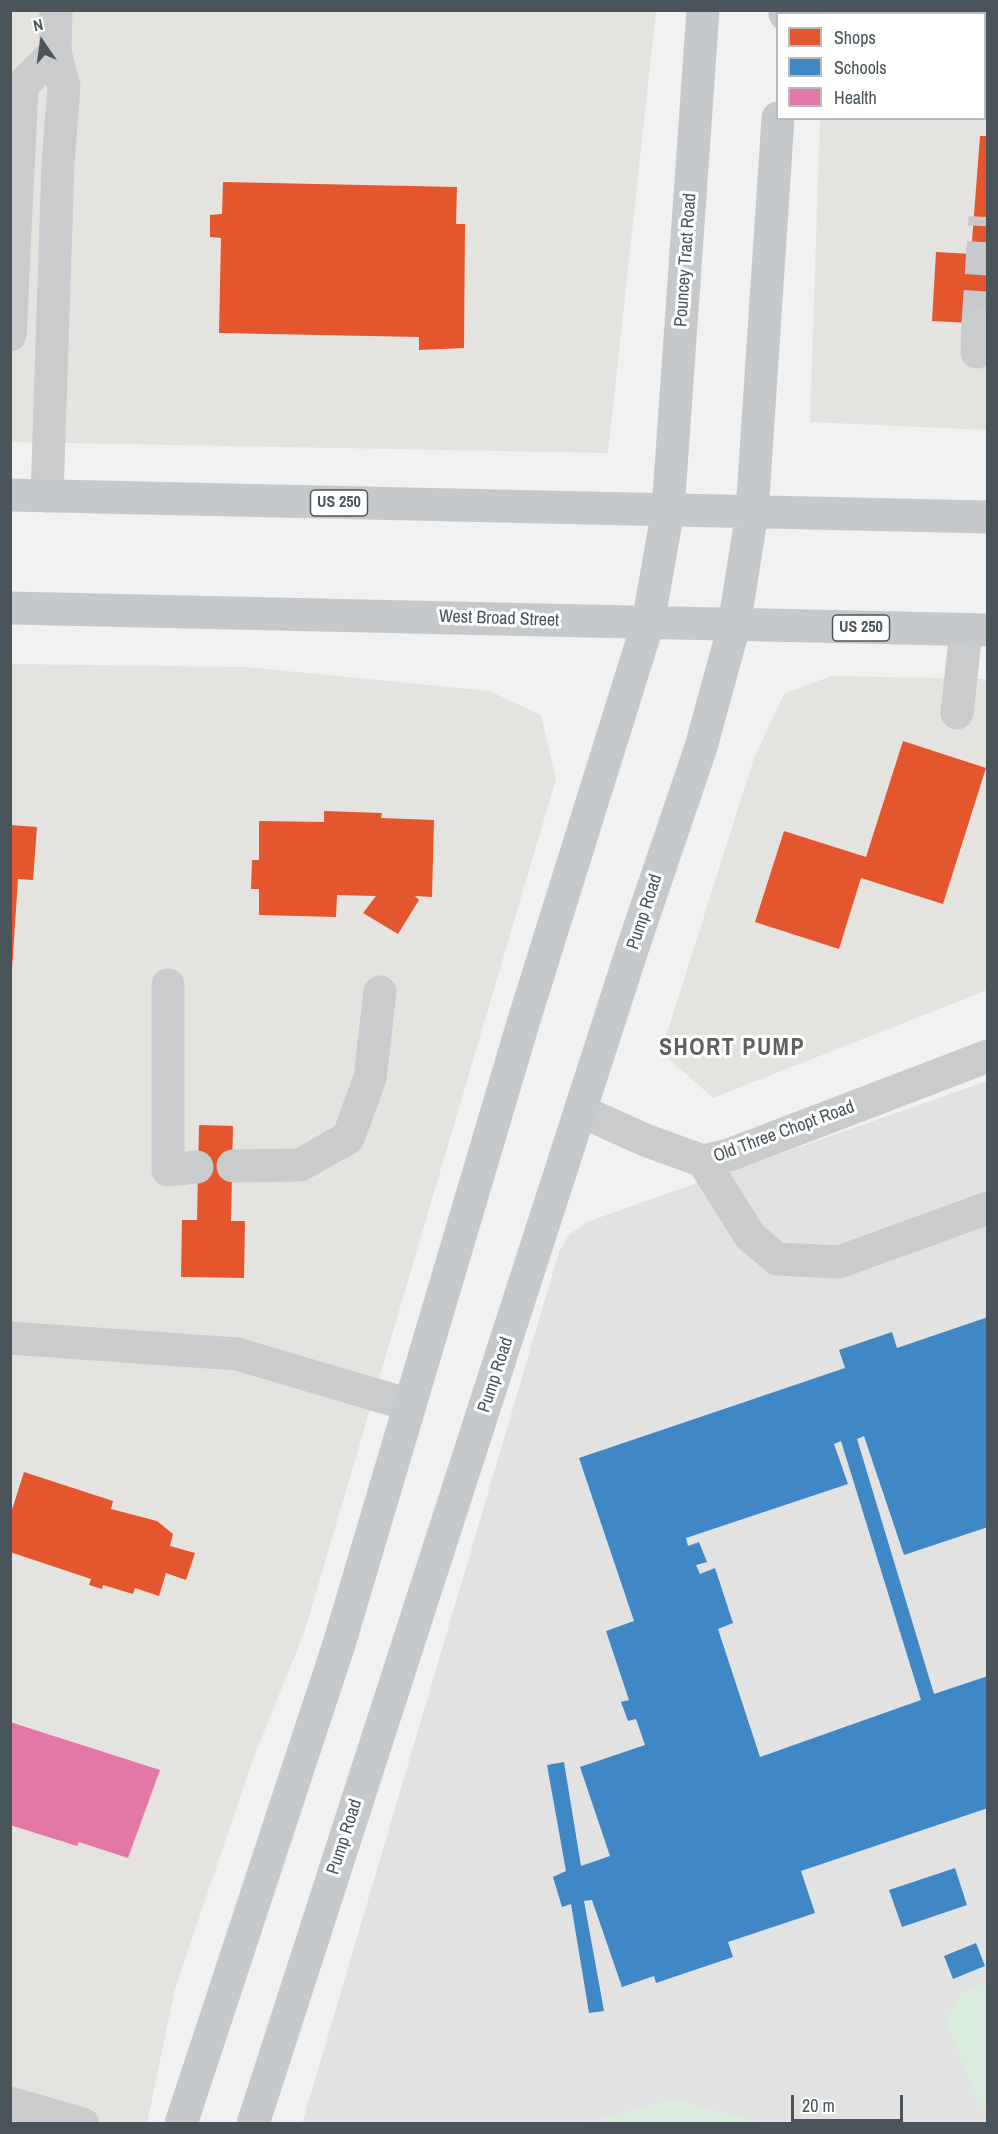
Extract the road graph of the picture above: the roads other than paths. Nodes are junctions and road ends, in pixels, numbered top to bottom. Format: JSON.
{"nodes":[{"id":1,"x":56,"y":10,"type":"edge"},
{"id":2,"x":703,"y":10,"type":"edge"},
{"id":3,"x":55,"y":52,"type":"junction"},
{"id":4,"x":778,"y":120,"type":"edge"},
{"id":5,"x":10,"y":335,"type":"edge"},
{"id":6,"x":10,"y":495,"type":"edge"},
{"id":7,"x":47,"y":496,"type":"junction"},
{"id":8,"x":668,"y":510,"type":"junction"},
{"id":9,"x":752,"y":513,"type":"junction"},
{"id":10,"x":987,"y":517,"type":"edge"},
{"id":11,"x":10,"y":608,"type":"edge"},
{"id":12,"x":648,"y":623,"type":"junction"},
{"id":13,"x":734,"y":626,"type":"junction"},
{"id":14,"x":977,"y":630,"type":"edge"},
{"id":15,"x":957,"y":713,"type":"dead end"},
{"id":16,"x":168,"y":985,"type":"dead end"},
{"id":17,"x":380,"y":992,"type":"dead end"},
{"id":18,"x":987,"y":1056,"type":"edge"},
{"id":19,"x":581,"y":1111,"type":"junction"},
{"id":20,"x":703,"y":1161,"type":"junction"},
{"id":21,"x":233,"y":1166,"type":"dead end"},
{"id":22,"x":183,"y":1169,"type":"dead end"},
{"id":23,"x":987,"y":1208,"type":"edge"},
{"id":24,"x":10,"y":1338,"type":"edge"},
{"id":25,"x":410,"y":1405,"type":"junction"},
{"id":26,"x":10,"y":2103,"type":"edge"},
{"id":27,"x":83,"y":2124,"type":"edge"},
{"id":28,"x":181,"y":2124,"type":"edge"},
{"id":29,"x":254,"y":2124,"type":"edge"}],
"edges":[{"from":1,"to":3,"type":"street"},
{"from":2,"to":8,"type":"main road","name":"Pouncey Tract Road"},
{"from":3,"to":5,"type":"street"},
{"from":3,"to":7,"type":"street"},
{"from":4,"to":9,"type":"main road"},
{"from":6,"to":7,"type":"main road","number":"US 250"},
{"from":7,"to":8,"type":"main road","number":"US 250"},
{"from":8,"to":9,"type":"main road","number":"US 250"},
{"from":8,"to":12,"type":"main road","name":"Pouncey Tract Road"},
{"from":9,"to":10,"type":"main road","number":"US 250"},
{"from":9,"to":13,"type":"main road","name":"Pump Road"},
{"from":11,"to":12,"type":"main road","name":"West Broad Street","number":"US 250"},
{"from":12,"to":13,"type":"main road","name":"West Broad Street","number":"US 250"},
{"from":12,"to":25,"type":"main road"},
{"from":13,"to":14,"type":"main road","name":"West Broad Street","number":"US 250"},
{"from":13,"to":19,"type":"main road","name":"Pump Road"},
{"from":14,"to":15,"type":"street"},
{"from":16,"to":22,"type":"street"},
{"from":17,"to":21,"type":"street"},
{"from":18,"to":20,"type":"street","name":"Old Three Chopt Road"},
{"from":19,"to":20,"type":"street","name":"Old Three Chopt Road"},
{"from":19,"to":29,"type":"main road","name":"Pump Road"},
{"from":20,"to":23,"type":"street"},
{"from":24,"to":25,"type":"street"},
{"from":25,"to":28,"type":"main road"},
{"from":26,"to":27,"type":"street"}]}
